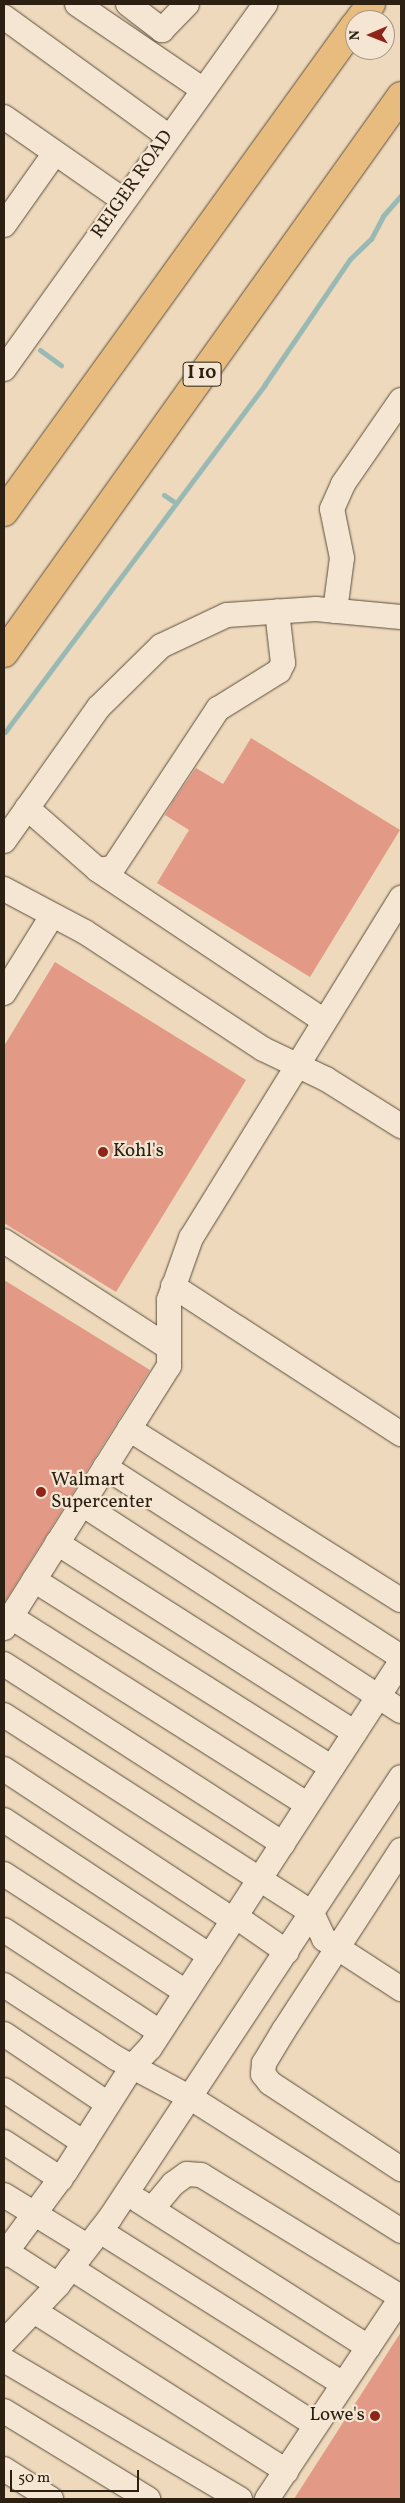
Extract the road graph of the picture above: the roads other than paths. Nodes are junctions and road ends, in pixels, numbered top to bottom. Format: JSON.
{"nodes":[{"id":1,"x":9,"y":4,"type":"edge"},
{"id":2,"x":77,"y":4,"type":"edge"},
{"id":3,"x":128,"y":4,"type":"edge"},
{"id":4,"x":187,"y":4,"type":"edge"},
{"id":5,"x":264,"y":4,"type":"edge"},
{"id":6,"x":4,"y":12,"type":"edge"},
{"id":7,"x":4,"y":18,"type":"edge"},
{"id":8,"x":345,"y":39,"type":"edge"},
{"id":9,"x":202,"y":89,"type":"junction"},
{"id":10,"x":401,"y":96,"type":"edge"},
{"id":11,"x":7,"y":126,"type":"edge"},
{"id":12,"x":168,"y":136,"type":"junction"},
{"id":13,"x":56,"y":153,"type":"junction"},
{"id":14,"x":123,"y":200,"type":"junction"},
{"id":15,"x":4,"y":225,"type":"edge"},
{"id":16,"x":4,"y":368,"type":"edge"},
{"id":17,"x":401,"y":400,"type":"edge"},
{"id":18,"x":4,"y":512,"type":"edge"},
{"id":19,"x":335,"y":611,"type":"junction"},
{"id":20,"x":277,"y":612,"type":"junction"},
{"id":21,"x":401,"y":617,"type":"edge"},
{"id":22,"x":4,"y":653,"type":"edge"},
{"id":23,"x":27,"y":808,"type":"junction"},
{"id":24,"x":4,"y":841,"type":"edge"},
{"id":25,"x":98,"y":870,"type":"junction"},
{"id":26,"x":4,"y":889,"type":"edge"},
{"id":27,"x":401,"y":898,"type":"edge"},
{"id":28,"x":52,"y":916,"type":"junction"},
{"id":29,"x":4,"y":992,"type":"edge"},
{"id":30,"x":324,"y":1021,"type":"junction"},
{"id":31,"x":296,"y":1065,"type":"junction"},
{"id":32,"x":401,"y":1126,"type":"edge"},
{"id":33,"x":4,"y":1241,"type":"edge"},
{"id":34,"x":173,"y":1286,"type":"junction"},
{"id":35,"x":168,"y":1347,"type":"junction"},
{"id":36,"x":129,"y":1429,"type":"junction"},
{"id":37,"x":401,"y":1434,"type":"edge"},
{"id":38,"x":105,"y":1467,"type":"junction"},
{"id":39,"x":82,"y":1504,"type":"junction"},
{"id":40,"x":57,"y":1543,"type":"junction"},
{"id":41,"x":34,"y":1580,"type":"junction"},
{"id":42,"x":401,"y":1600,"type":"edge"},
{"id":43,"x":7,"y":1622,"type":"edge"},
{"id":44,"x":401,"y":1657,"type":"edge"},
{"id":45,"x":401,"y":1662,"type":"edge"},
{"id":46,"x":4,"y":1664,"type":"edge"},
{"id":47,"x":378,"y":1697,"type":"junction"},
{"id":48,"x":401,"y":1710,"type":"edge"},
{"id":49,"x":4,"y":1716,"type":"edge"},
{"id":50,"x":355,"y":1733,"type":"junction"},
{"id":51,"x":4,"y":1768,"type":"edge"},
{"id":52,"x":332,"y":1768,"type":"junction"},
{"id":53,"x":401,"y":1777,"type":"edge"},
{"id":54,"x":307,"y":1804,"type":"junction"},
{"id":55,"x":4,"y":1820,"type":"edge"},
{"id":56,"x":283,"y":1844,"type":"junction"},
{"id":57,"x":401,"y":1850,"type":"edge"},
{"id":58,"x":4,"y":1874,"type":"edge"},
{"id":59,"x":258,"y":1882,"type":"junction"},
{"id":60,"x":312,"y":1913,"type":"junction"},
{"id":61,"x":234,"y":1918,"type":"junction"},
{"id":62,"x":4,"y":1930,"type":"edge"},
{"id":63,"x":336,"y":1947,"type":"junction"},
{"id":64,"x":286,"y":1952,"type":"junction"},
{"id":65,"x":210,"y":1956,"type":"junction"},
{"id":66,"x":4,"y":1985,"type":"edge"},
{"id":67,"x":401,"y":1989,"type":"edge"},
{"id":68,"x":186,"y":1992,"type":"junction"},
{"id":69,"x":160,"y":2032,"type":"junction"},
{"id":70,"x":4,"y":2034,"type":"edge"},
{"id":71,"x":132,"y":2067,"type":"junction"},
{"id":72,"x":4,"y":2090,"type":"edge"},
{"id":73,"x":191,"y":2098,"type":"junction"},
{"id":74,"x":108,"y":2104,"type":"junction"},
{"id":75,"x":4,"y":2142,"type":"edge"},
{"id":76,"x":84,"y":2143,"type":"junction"},
{"id":77,"x":401,"y":2169,"type":"edge"},
{"id":78,"x":61,"y":2178,"type":"junction"},
{"id":79,"x":127,"y":2193,"type":"junction"},
{"id":80,"x":4,"y":2195,"type":"edge"},
{"id":81,"x":152,"y":2209,"type":"junction"},
{"id":82,"x":34,"y":2215,"type":"junction"},
{"id":83,"x":401,"y":2231,"type":"edge"},
{"id":84,"x":93,"y":2239,"type":"junction"},
{"id":85,"x":5,"y":2253,"type":"edge"},
{"id":86,"x":65,"y":2276,"type":"junction"},
{"id":87,"x":401,"y":2297,"type":"edge"},
{"id":88,"x":34,"y":2311,"type":"junction"},
{"id":89,"x":4,"y":2342,"type":"edge"},
{"id":90,"x":368,"y":2347,"type":"junction"},
{"id":91,"x":4,"y":2360,"type":"edge"},
{"id":92,"x":344,"y":2384,"type":"junction"},
{"id":93,"x":4,"y":2410,"type":"edge"},
{"id":94,"x":316,"y":2425,"type":"junction"},
{"id":95,"x":4,"y":2468,"type":"edge"},
{"id":96,"x":286,"y":2471,"type":"junction"},
{"id":97,"x":51,"y":2499,"type":"edge"},
{"id":98,"x":148,"y":2499,"type":"edge"},
{"id":99,"x":240,"y":2499,"type":"edge"},
{"id":100,"x":267,"y":2499,"type":"edge"}],
"edges":[{"from":1,"to":6,"type":"street"},
{"from":2,"to":9,"type":"street"},
{"from":3,"to":4,"type":"street"},
{"from":5,"to":9,"type":"street","name":"REIGER ROAD"},
{"from":7,"to":12,"type":"street"},
{"from":8,"to":18,"type":"highway"},
{"from":9,"to":12,"type":"street","name":"REIGER ROAD"},
{"from":10,"to":22,"type":"highway","number":"I 10"},
{"from":11,"to":13,"type":"street"},
{"from":12,"to":14,"type":"street","name":"REIGER ROAD"},
{"from":13,"to":14,"type":"street"},
{"from":13,"to":15,"type":"street"},
{"from":14,"to":16,"type":"street","name":"REIGER ROAD"},
{"from":17,"to":19,"type":"street"},
{"from":19,"to":20,"type":"street"},
{"from":19,"to":21,"type":"street"},
{"from":20,"to":23,"type":"street"},
{"from":20,"to":25,"type":"street"},
{"from":23,"to":24,"type":"street"},
{"from":23,"to":25,"type":"street"},
{"from":25,"to":30,"type":"street"},
{"from":26,"to":28,"type":"street"},
{"from":27,"to":30,"type":"street"},
{"from":28,"to":29,"type":"street"},
{"from":28,"to":31,"type":"street"},
{"from":30,"to":31,"type":"street"},
{"from":31,"to":32,"type":"street"},
{"from":31,"to":34,"type":"street"},
{"from":33,"to":35,"type":"street"},
{"from":34,"to":35,"type":"street"},
{"from":34,"to":37,"type":"street"},
{"from":35,"to":36,"type":"street"},
{"from":36,"to":38,"type":"street"},
{"from":36,"to":42,"type":"street"},
{"from":38,"to":39,"type":"street"},
{"from":38,"to":44,"type":"street"},
{"from":39,"to":40,"type":"street"},
{"from":39,"to":47,"type":"street"},
{"from":40,"to":41,"type":"street"},
{"from":40,"to":50,"type":"street"},
{"from":41,"to":43,"type":"street"},
{"from":41,"to":52,"type":"street"},
{"from":43,"to":54,"type":"street"},
{"from":45,"to":47,"type":"street"},
{"from":46,"to":56,"type":"street"},
{"from":47,"to":48,"type":"street"},
{"from":47,"to":50,"type":"street"},
{"from":49,"to":59,"type":"street"},
{"from":50,"to":52,"type":"street"},
{"from":51,"to":61,"type":"street"},
{"from":52,"to":54,"type":"street"},
{"from":53,"to":60,"type":"street"},
{"from":54,"to":56,"type":"street"},
{"from":55,"to":65,"type":"street"},
{"from":56,"to":59,"type":"street"},
{"from":57,"to":63,"type":"street"},
{"from":58,"to":68,"type":"street"},
{"from":59,"to":60,"type":"street"},
{"from":59,"to":61,"type":"street"},
{"from":60,"to":63,"type":"street"},
{"from":60,"to":64,"type":"street"},
{"from":61,"to":64,"type":"street"},
{"from":61,"to":65,"type":"street"},
{"from":62,"to":69,"type":"street"},
{"from":63,"to":67,"type":"street"},
{"from":63,"to":77,"type":"street"},
{"from":64,"to":73,"type":"street"},
{"from":65,"to":68,"type":"street"},
{"from":66,"to":71,"type":"street"},
{"from":68,"to":69,"type":"street"},
{"from":69,"to":71,"type":"street"},
{"from":70,"to":74,"type":"street"},
{"from":71,"to":73,"type":"street"},
{"from":71,"to":74,"type":"street"},
{"from":72,"to":76,"type":"street"},
{"from":73,"to":79,"type":"street"},
{"from":73,"to":83,"type":"street"},
{"from":74,"to":76,"type":"street"},
{"from":75,"to":78,"type":"street"},
{"from":76,"to":78,"type":"street"},
{"from":78,"to":82,"type":"street"},
{"from":79,"to":81,"type":"street"},
{"from":79,"to":84,"type":"street"},
{"from":80,"to":82,"type":"street"},
{"from":81,"to":87,"type":"street"},
{"from":81,"to":90,"type":"street"},
{"from":82,"to":84,"type":"street"},
{"from":82,"to":85,"type":"street"},
{"from":84,"to":86,"type":"street"},
{"from":84,"to":92,"type":"street"},
{"from":85,"to":86,"type":"street"},
{"from":86,"to":88,"type":"street"},
{"from":86,"to":94,"type":"street"},
{"from":87,"to":90,"type":"street"},
{"from":88,"to":89,"type":"street"},
{"from":88,"to":96,"type":"street"},
{"from":90,"to":92,"type":"street"},
{"from":91,"to":99,"type":"street"},
{"from":92,"to":94,"type":"street"},
{"from":93,"to":98,"type":"street"},
{"from":94,"to":96,"type":"street"},
{"from":95,"to":97,"type":"street"},
{"from":96,"to":100,"type":"street"}]}
